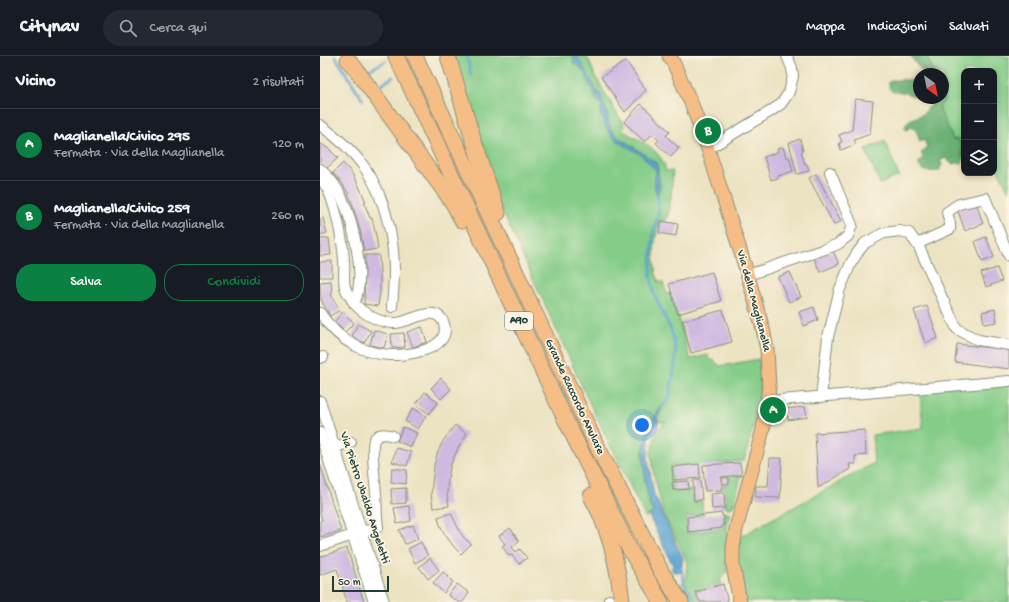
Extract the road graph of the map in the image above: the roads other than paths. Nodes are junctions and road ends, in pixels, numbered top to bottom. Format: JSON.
{"nodes":[{"id":1,"x":396,"y":56,"type":"edge"},
{"id":2,"x":415,"y":56,"type":"edge"},
{"id":3,"x":448,"y":56,"type":"edge"},
{"id":4,"x":669,"y":56,"type":"edge"},
{"id":5,"x":787,"y":56,"type":"edge"},
{"id":6,"x":348,"y":60,"type":"dead end"},
{"id":7,"x":320,"y":125,"type":"edge"},
{"id":8,"x":708,"y":149,"type":"junction"},
{"id":9,"x":320,"y":169,"type":"edge"},
{"id":10,"x":830,"y":172,"type":"dead end"},
{"id":11,"x":320,"y":180,"type":"edge"},
{"id":12,"x":917,"y":244,"type":"junction"},
{"id":13,"x":507,"y":255,"type":"junction"},
{"id":14,"x":1009,"y":256,"type":"edge"},
{"id":15,"x":496,"y":273,"type":"junction"},
{"id":16,"x":748,"y":275,"type":"junction"},
{"id":17,"x":354,"y":303,"type":"junction"},
{"id":18,"x":392,"y":307,"type":"dead end"},
{"id":19,"x":320,"y":312,"type":"edge"},
{"id":20,"x":1009,"y":345,"type":"edge"},
{"id":21,"x":1009,"y":382,"type":"edge"},
{"id":22,"x":821,"y":397,"type":"junction"},
{"id":23,"x":320,"y":401,"type":"edge"},
{"id":24,"x":768,"y":401,"type":"junction"},
{"id":25,"x":565,"y":419,"type":"junction"},
{"id":26,"x":320,"y":433,"type":"edge"},
{"id":27,"x":393,"y":436,"type":"dead end"},
{"id":28,"x":350,"y":442,"type":"dead end"},
{"id":29,"x":327,"y":450,"type":"edge"},
{"id":30,"x":358,"y":534,"type":"junction"},
{"id":31,"x":320,"y":546,"type":"edge"},
{"id":32,"x":613,"y":601,"type":"edge"},
{"id":33,"x":374,"y":602,"type":"edge"},
{"id":34,"x":384,"y":602,"type":"edge"},
{"id":35,"x":661,"y":602,"type":"edge"},
{"id":36,"x":681,"y":602,"type":"edge"},
{"id":37,"x":740,"y":602,"type":"edge"}],
"edges":[{"from":1,"to":15,"type":"highway","name":"Grande Raccordo Anulare","number":"A90"},
{"from":2,"to":13,"type":"highway","name":"Grande Raccordo Anulare","number":"A90"},
{"from":3,"to":13,"type":"highway"},
{"from":4,"to":8,"type":"main road","name":"Via della Maglianella"},
{"from":5,"to":8,"type":"street"},
{"from":6,"to":15,"type":"highway"},
{"from":7,"to":18,"type":"street"},
{"from":8,"to":16,"type":"main road","name":"Via della Maglianella"},
{"from":9,"to":17,"type":"street"},
{"from":10,"to":16,"type":"street"},
{"from":11,"to":17,"type":"street"},
{"from":12,"to":14,"type":"street"},
{"from":12,"to":20,"type":"street"},
{"from":12,"to":22,"type":"street"},
{"from":13,"to":36,"type":"highway","name":"Grande Raccordo Anulare","number":"A90"},
{"from":15,"to":25,"type":"highway","name":"Grande Raccordo Anulare","number":"A90"},
{"from":16,"to":24,"type":"main road","name":"Via della Maglianella"},
{"from":17,"to":19,"type":"street"},
{"from":21,"to":22,"type":"street"},
{"from":22,"to":24,"type":"street"},
{"from":23,"to":29,"type":"street","name":"Via Pietro Ubaldo Angeletti"},
{"from":24,"to":37,"type":"main road","name":"Via della Maglianella"},
{"from":25,"to":32,"type":"highway"},
{"from":25,"to":35,"type":"highway","name":"Grande Raccordo Anulare","number":"A90"},
{"from":26,"to":29,"type":"street","name":"Via Pietro Ubaldo Angeletti"},
{"from":27,"to":30,"type":"street"},
{"from":28,"to":29,"type":"street"},
{"from":29,"to":30,"type":"street","name":"Via Pietro Ubaldo Angeletti"},
{"from":30,"to":31,"type":"street"},
{"from":30,"to":33,"type":"street","name":"Via Pietro Ubaldo Angeletti"},
{"from":30,"to":34,"type":"street","name":"Via Pietro Ubaldo Angeletti"}]}
